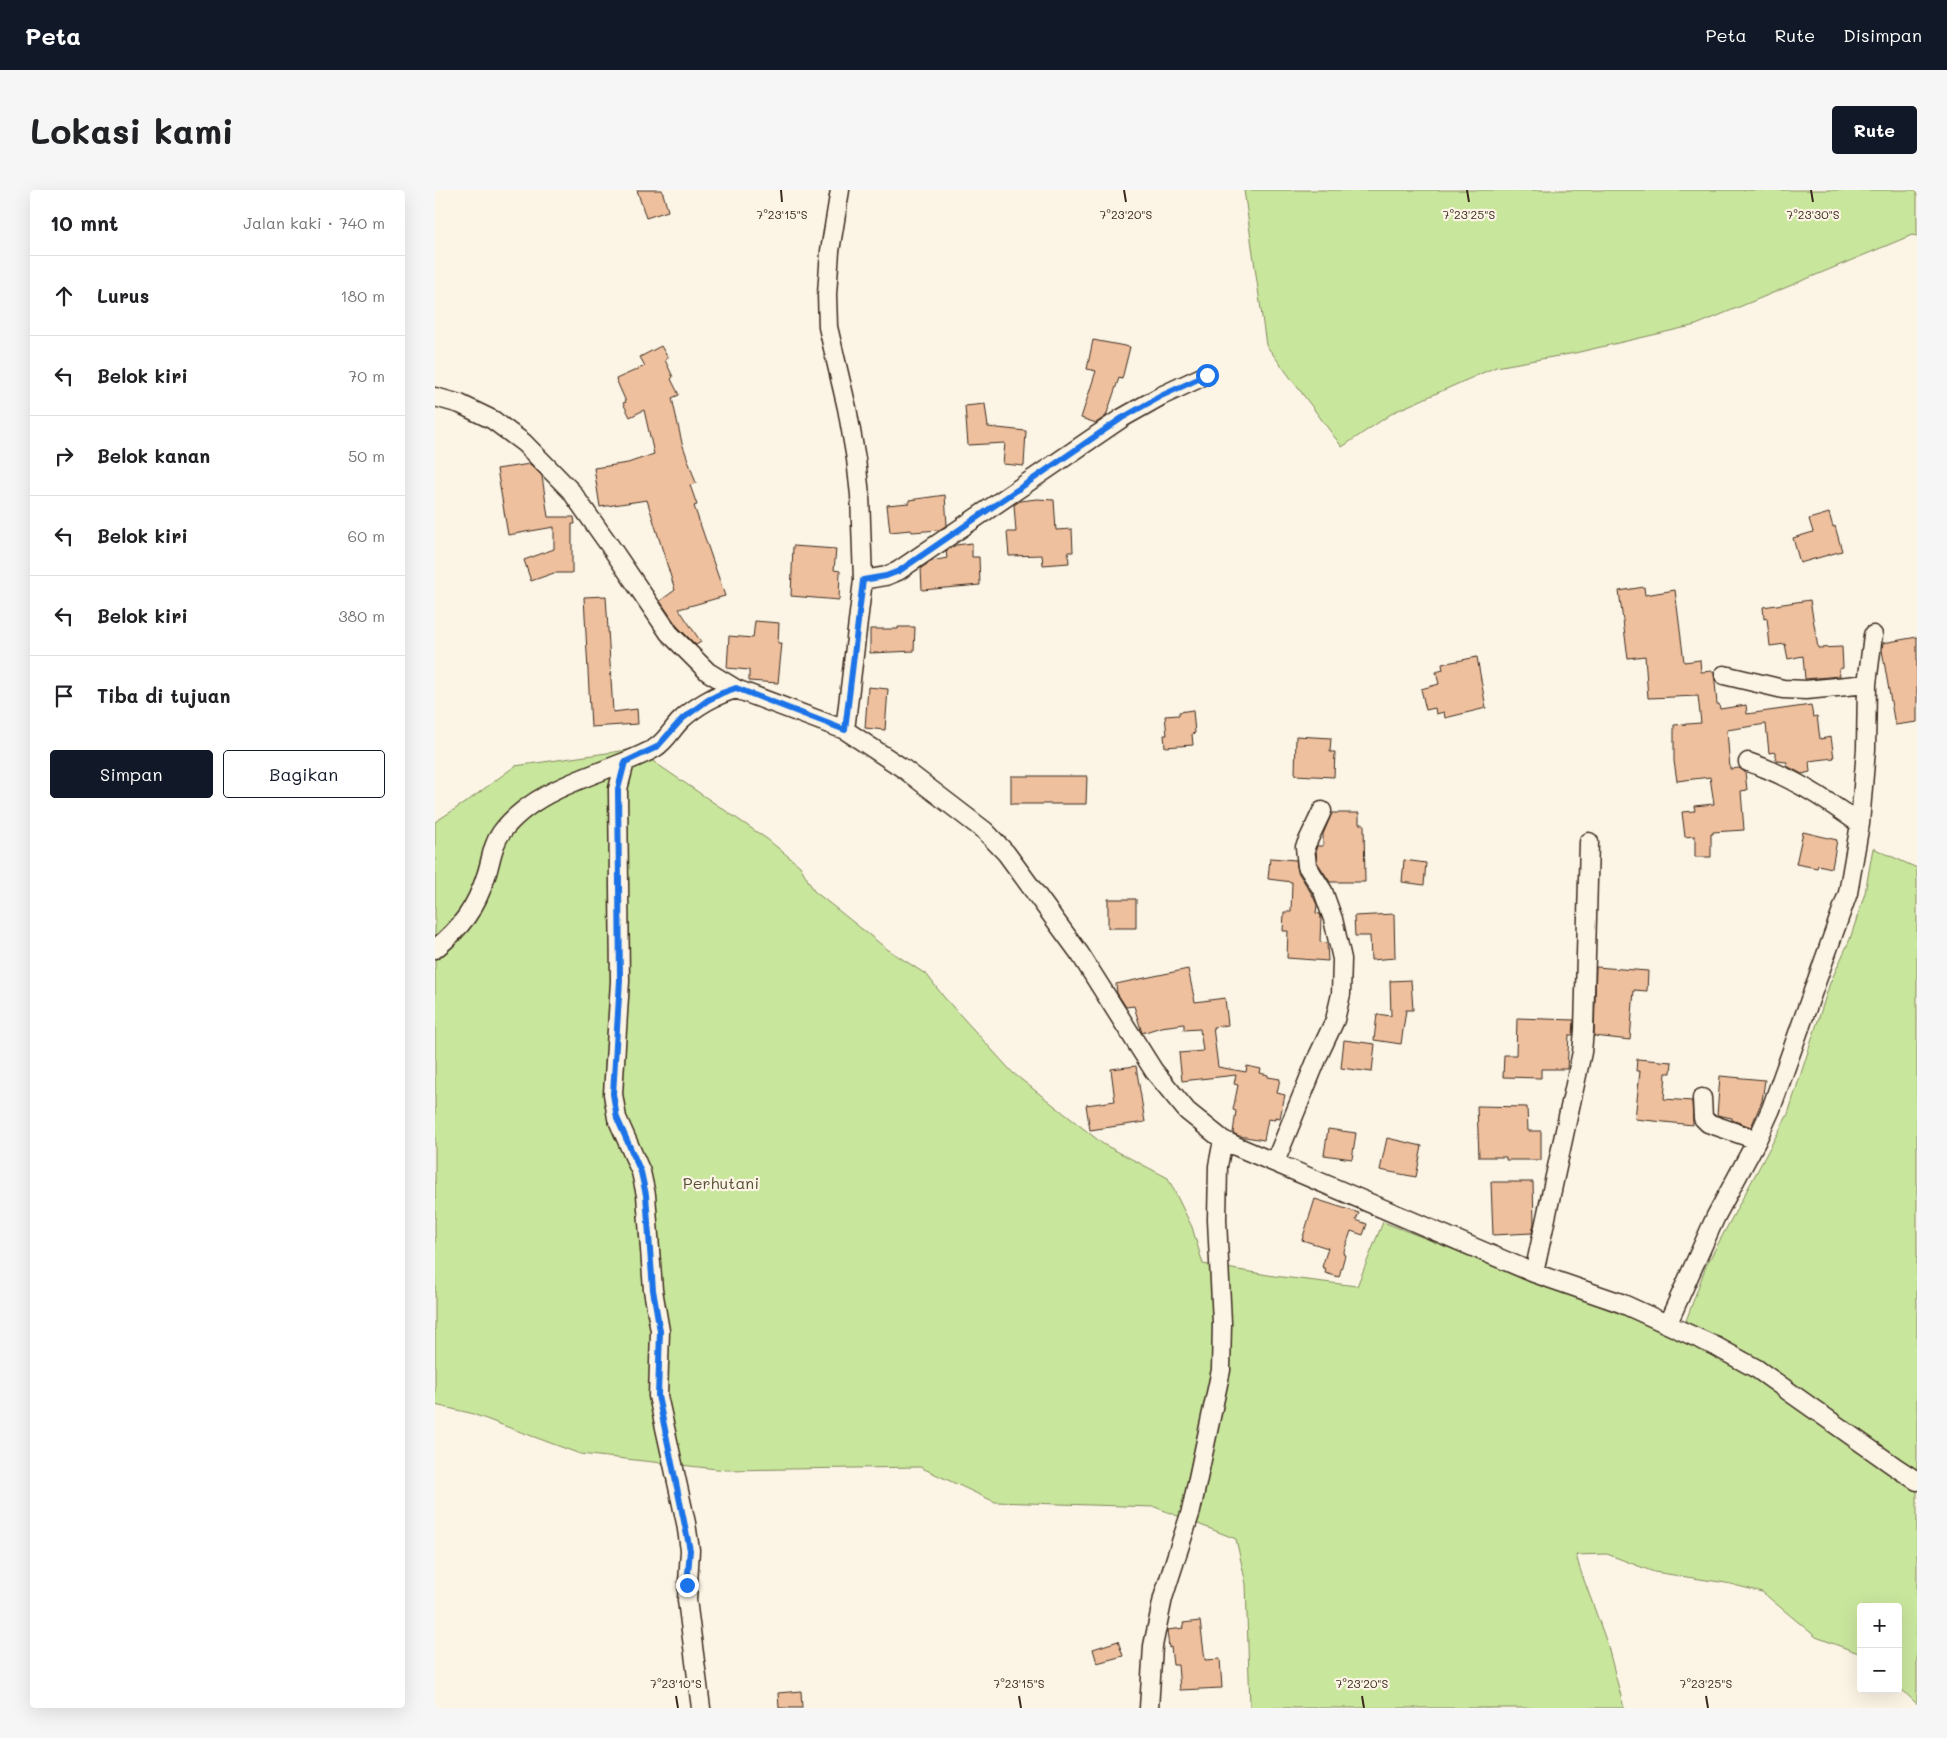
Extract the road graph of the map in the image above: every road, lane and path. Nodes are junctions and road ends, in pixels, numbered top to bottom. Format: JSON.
{"nodes":[{"id":1,"x":840,"y":190,"type":"edge"},
{"id":2,"x":1207,"y":375,"type":"dead end"},
{"id":3,"x":435,"y":397,"type":"edge"},
{"id":4,"x":863,"y":580,"type":"junction"},
{"id":5,"x":1873,"y":635,"type":"dead end"},
{"id":6,"x":1724,"y":675,"type":"dead end"},
{"id":7,"x":1867,"y":684,"type":"junction"},
{"id":8,"x":736,"y":688,"type":"junction"},
{"id":9,"x":845,"y":730,"type":"junction"},
{"id":10,"x":625,"y":762,"type":"junction"},
{"id":11,"x":1748,"y":762,"type":"dead end"},
{"id":12,"x":1321,"y":811,"type":"dead end"},
{"id":13,"x":1860,"y":824,"type":"junction"},
{"id":14,"x":1589,"y":842,"type":"dead end"},
{"id":15,"x":435,"y":949,"type":"edge"},
{"id":16,"x":1702,"y":1098,"type":"dead end"},
{"id":17,"x":1223,"y":1140,"type":"junction"},
{"id":18,"x":1757,"y":1140,"type":"junction"},
{"id":19,"x":1275,"y":1162,"type":"junction"},
{"id":20,"x":1534,"y":1273,"type":"junction"},
{"id":21,"x":1668,"y":1324,"type":"junction"},
{"id":22,"x":1917,"y":1481,"type":"edge"},
{"id":23,"x":701,"y":1708,"type":"edge"},
{"id":24,"x":1149,"y":1708,"type":"edge"}],
"edges":[{"from":1,"to":4,"type":"street"},
{"from":2,"to":4,"type":"street"},
{"from":3,"to":8,"type":"street"},
{"from":4,"to":9,"type":"street"},
{"from":5,"to":7,"type":"street"},
{"from":6,"to":7,"type":"street"},
{"from":7,"to":13,"type":"street"},
{"from":8,"to":9,"type":"street"},
{"from":8,"to":10,"type":"street"},
{"from":9,"to":17,"type":"street"},
{"from":10,"to":15,"type":"street"},
{"from":10,"to":23,"type":"street"},
{"from":11,"to":13,"type":"street"},
{"from":12,"to":19,"type":"street"},
{"from":13,"to":18,"type":"street"},
{"from":14,"to":20,"type":"street"},
{"from":16,"to":18,"type":"street"},
{"from":17,"to":19,"type":"street"},
{"from":17,"to":24,"type":"street"},
{"from":18,"to":21,"type":"street"},
{"from":19,"to":20,"type":"street"},
{"from":20,"to":21,"type":"street"},
{"from":21,"to":22,"type":"street"}]}
